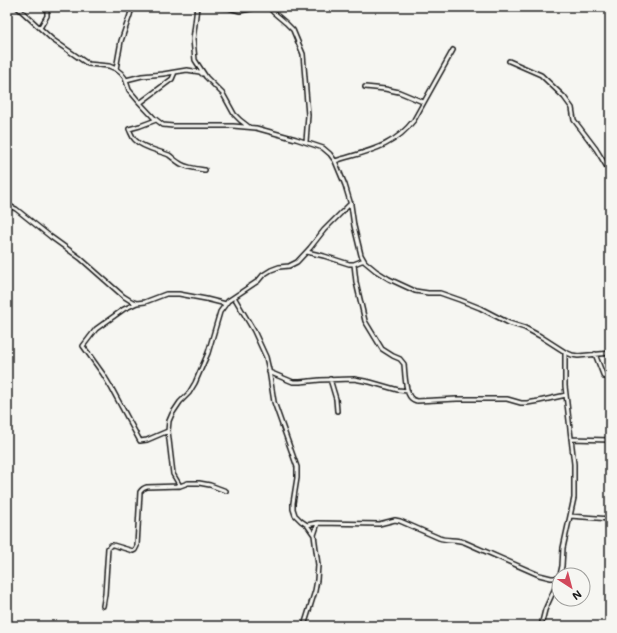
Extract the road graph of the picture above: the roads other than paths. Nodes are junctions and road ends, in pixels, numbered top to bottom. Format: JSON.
{"nodes":[{"id":1,"x":17,"y":7,"type":"edge"},
{"id":2,"x":47,"y":7,"type":"edge"},
{"id":3,"x":132,"y":7,"type":"edge"},
{"id":4,"x":196,"y":7,"type":"edge"},
{"id":5,"x":217,"y":7,"type":"edge"},
{"id":6,"x":257,"y":7,"type":"edge"},
{"id":7,"x":269,"y":7,"type":"edge"},
{"id":8,"x":40,"y":28,"type":"junction"},
{"id":9,"x":453,"y":50,"type":"dead end"},
{"id":10,"x":509,"y":61,"type":"dead end"},
{"id":11,"x":116,"y":69,"type":"junction"},
{"id":12,"x":175,"y":72,"type":"junction"},
{"id":13,"x":204,"y":75,"type":"junction"},
{"id":14,"x":126,"y":80,"type":"junction"},
{"id":15,"x":365,"y":87,"type":"dead end"},
{"id":16,"x":423,"y":102,"type":"junction"},
{"id":17,"x":140,"y":103,"type":"junction"},
{"id":18,"x":156,"y":120,"type":"junction"},
{"id":19,"x":249,"y":127,"type":"junction"},
{"id":20,"x":306,"y":142,"type":"junction"},
{"id":21,"x":335,"y":161,"type":"junction"},
{"id":22,"x":205,"y":170,"type":"dead end"},
{"id":23,"x":610,"y":172,"type":"edge"},
{"id":24,"x":351,"y":203,"type":"junction"},
{"id":25,"x":7,"y":205,"type":"edge"},
{"id":26,"x":307,"y":252,"type":"junction"},
{"id":27,"x":364,"y":260,"type":"junction"},
{"id":28,"x":354,"y":264,"type":"junction"},
{"id":29,"x":234,"y":297,"type":"junction"},
{"id":30,"x":137,"y":303,"type":"junction"},
{"id":31,"x":226,"y":304,"type":"junction"},
{"id":32,"x":565,"y":352,"type":"junction"},
{"id":33,"x":610,"y":353,"type":"edge"},
{"id":34,"x":595,"y":354,"type":"junction"},
{"id":35,"x":269,"y":372,"type":"junction"},
{"id":36,"x":604,"y":377,"type":"dead end"},
{"id":37,"x":330,"y":380,"type":"junction"},
{"id":38,"x":408,"y":391,"type":"junction"},
{"id":39,"x":566,"y":395,"type":"junction"},
{"id":40,"x":337,"y":411,"type":"dead end"},
{"id":41,"x":168,"y":431,"type":"junction"},
{"id":42,"x":571,"y":439,"type":"junction"},
{"id":43,"x":610,"y":440,"type":"edge"},
{"id":44,"x":180,"y":486,"type":"junction"},
{"id":45,"x":226,"y":491,"type":"dead end"},
{"id":46,"x":570,"y":516,"type":"junction"},
{"id":47,"x":610,"y":519,"type":"edge"},
{"id":48,"x":318,"y":523,"type":"junction"},
{"id":49,"x":307,"y":525,"type":"junction"},
{"id":50,"x":314,"y":535,"type":"junction"},
{"id":51,"x":562,"y":567,"type":"edge"},
{"id":52,"x":551,"y":578,"type":"edge"},
{"id":53,"x":551,"y":596,"type":"edge"},
{"id":54,"x":103,"y":606,"type":"dead end"},
{"id":55,"x":304,"y":626,"type":"edge"},
{"id":56,"x":541,"y":626,"type":"edge"}],
"edges":[{"from":1,"to":8,"type":"street"},
{"from":2,"to":8,"type":"street"},
{"from":3,"to":11,"type":"street"},
{"from":4,"to":13,"type":"street"},
{"from":5,"to":6,"type":"street"},
{"from":7,"to":20,"type":"street"},
{"from":8,"to":11,"type":"street"},
{"from":9,"to":16,"type":"street"},
{"from":10,"to":23,"type":"street"},
{"from":11,"to":14,"type":"street"},
{"from":12,"to":13,"type":"street"},
{"from":12,"to":14,"type":"street"},
{"from":12,"to":17,"type":"street"},
{"from":13,"to":19,"type":"street"},
{"from":14,"to":17,"type":"street"},
{"from":15,"to":16,"type":"street"},
{"from":16,"to":21,"type":"street"},
{"from":17,"to":18,"type":"street"},
{"from":18,"to":19,"type":"street"},
{"from":18,"to":22,"type":"street"},
{"from":19,"to":20,"type":"street"},
{"from":20,"to":21,"type":"street"},
{"from":21,"to":24,"type":"street"},
{"from":24,"to":26,"type":"street"},
{"from":24,"to":27,"type":"street"},
{"from":25,"to":30,"type":"street"},
{"from":26,"to":28,"type":"street"},
{"from":26,"to":29,"type":"street"},
{"from":27,"to":28,"type":"street"},
{"from":27,"to":32,"type":"street"},
{"from":28,"to":38,"type":"street"},
{"from":29,"to":31,"type":"street"},
{"from":29,"to":35,"type":"street"},
{"from":30,"to":31,"type":"street"},
{"from":30,"to":41,"type":"street"},
{"from":31,"to":41,"type":"street"},
{"from":32,"to":34,"type":"street"},
{"from":32,"to":39,"type":"street"},
{"from":33,"to":34,"type":"street"},
{"from":34,"to":36,"type":"street"},
{"from":35,"to":37,"type":"street"},
{"from":35,"to":49,"type":"street"},
{"from":37,"to":38,"type":"street"},
{"from":37,"to":40,"type":"street"},
{"from":38,"to":39,"type":"street"},
{"from":39,"to":42,"type":"street"},
{"from":41,"to":44,"type":"street"},
{"from":42,"to":43,"type":"street"},
{"from":42,"to":46,"type":"street"},
{"from":44,"to":45,"type":"street"},
{"from":44,"to":54,"type":"street"},
{"from":46,"to":47,"type":"street"},
{"from":46,"to":51,"type":"street"},
{"from":48,"to":49,"type":"street"},
{"from":48,"to":50,"type":"street"},
{"from":48,"to":52,"type":"street"},
{"from":49,"to":50,"type":"street"},
{"from":50,"to":55,"type":"street"},
{"from":53,"to":56,"type":"street"}]}
